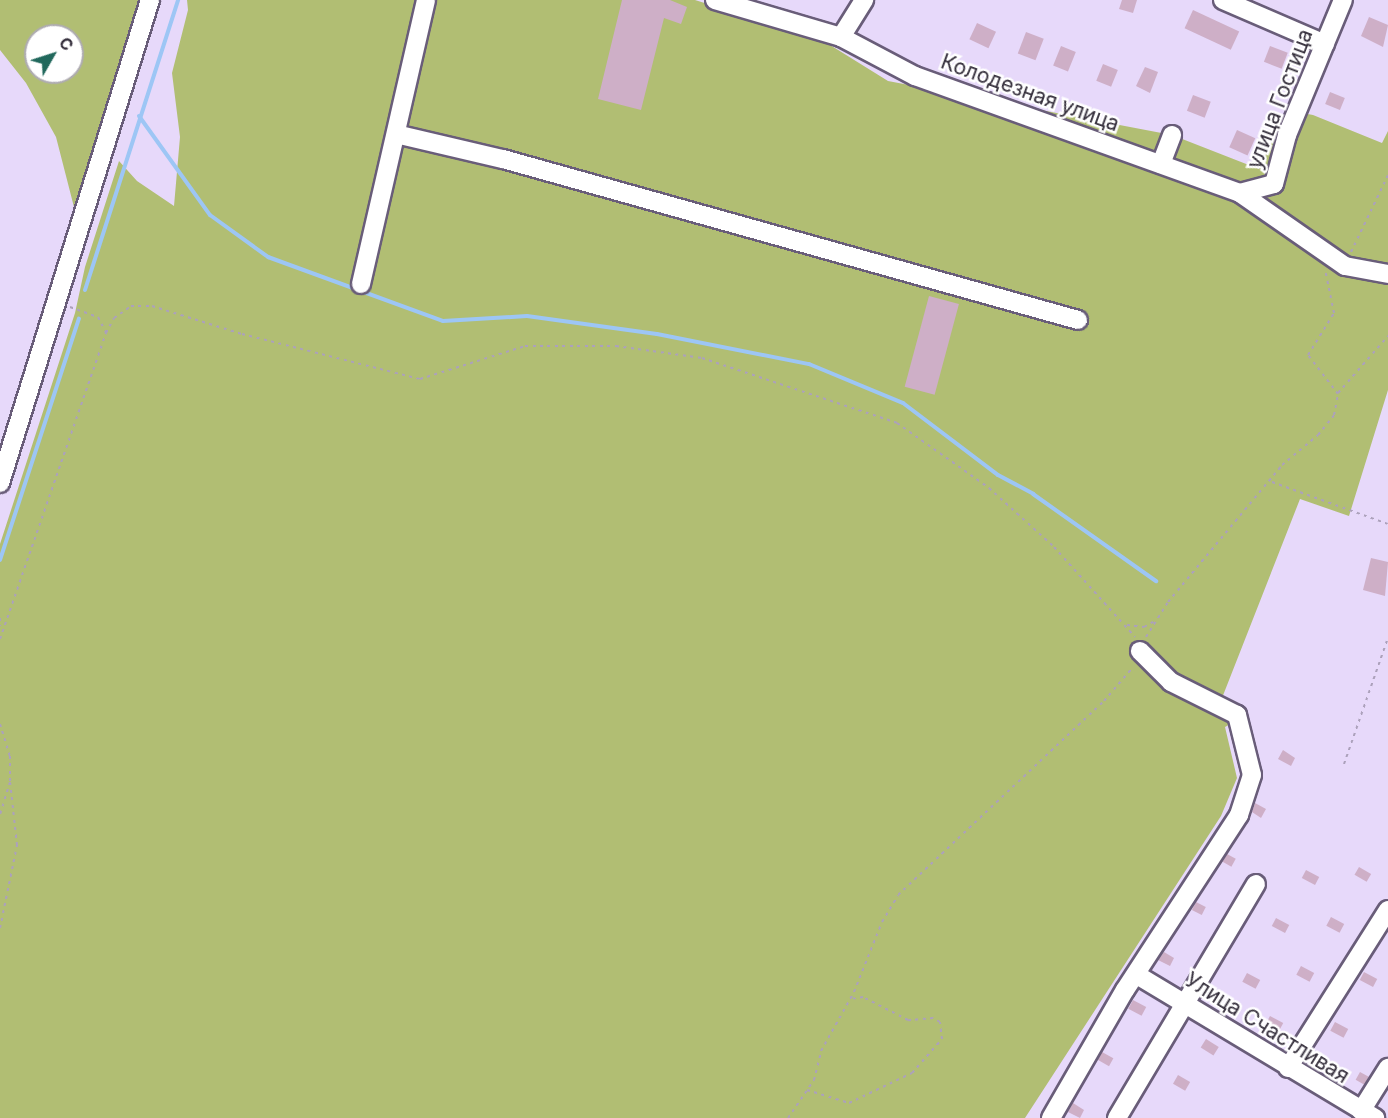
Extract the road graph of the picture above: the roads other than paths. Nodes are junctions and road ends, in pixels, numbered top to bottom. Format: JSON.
{"nodes":[{"id":1,"x":150,"y":0,"type":"edge"},
{"id":2,"x":426,"y":0,"type":"edge"},
{"id":3,"x":715,"y":0,"type":"edge"},
{"id":4,"x":864,"y":0,"type":"edge"},
{"id":5,"x":1223,"y":0,"type":"edge"},
{"id":6,"x":1343,"y":0,"type":"edge"},
{"id":7,"x":841,"y":37,"type":"junction"},
{"id":8,"x":1325,"y":44,"type":"junction"},
{"id":9,"x":396,"y":134,"type":"junction"},
{"id":10,"x":1172,"y":135,"type":"dead end"},
{"id":11,"x":1161,"y":164,"type":"junction"},
{"id":12,"x":1240,"y":193,"type":"junction"},
{"id":13,"x":1388,"y":274,"type":"edge"},
{"id":14,"x":361,"y":284,"type":"dead end"},
{"id":15,"x":1078,"y":320,"type":"dead end"},
{"id":16,"x":0,"y":483,"type":"edge"},
{"id":17,"x":1140,"y":651,"type":"road end"},
{"id":18,"x":1256,"y":885,"type":"dead end"},
{"id":19,"x":1388,"y":910,"type":"edge"},
{"id":20,"x":1137,"y":975,"type":"junction"},
{"id":21,"x":1185,"y":1003,"type":"junction"},
{"id":22,"x":1288,"y":1068,"type":"junction"},
{"id":23,"x":1388,"y":1068,"type":"edge"},
{"id":24,"x":1368,"y":1114,"type":"edge"},
{"id":25,"x":1051,"y":1118,"type":"edge"},
{"id":26,"x":1117,"y":1118,"type":"edge"}],
"edges":[{"from":1,"to":16,"type":"street"},
{"from":2,"to":9,"type":"street"},
{"from":3,"to":7,"type":"street","name":"Колодезная улица"},
{"from":4,"to":7,"type":"street"},
{"from":5,"to":8,"type":"street"},
{"from":6,"to":8,"type":"street","name":"улица Гостица"},
{"from":7,"to":11,"type":"street","name":"Колодезная улица"},
{"from":8,"to":12,"type":"street","name":"улица Гостица"},
{"from":9,"to":14,"type":"street"},
{"from":9,"to":15,"type":"street"},
{"from":10,"to":11,"type":"street"},
{"from":11,"to":12,"type":"street","name":"Колодезная улица"},
{"from":12,"to":13,"type":"street","name":"Колодезная улица"},
{"from":17,"to":20,"type":"street"},
{"from":18,"to":21,"type":"street"},
{"from":19,"to":22,"type":"street"},
{"from":20,"to":21,"type":"street","name":"Улица Счастливая"},
{"from":20,"to":25,"type":"street"},
{"from":21,"to":22,"type":"street","name":"Улица Счастливая"},
{"from":21,"to":26,"type":"street"},
{"from":22,"to":24,"type":"street","name":"Улица Счастливая"},
{"from":23,"to":24,"type":"street"}]}
